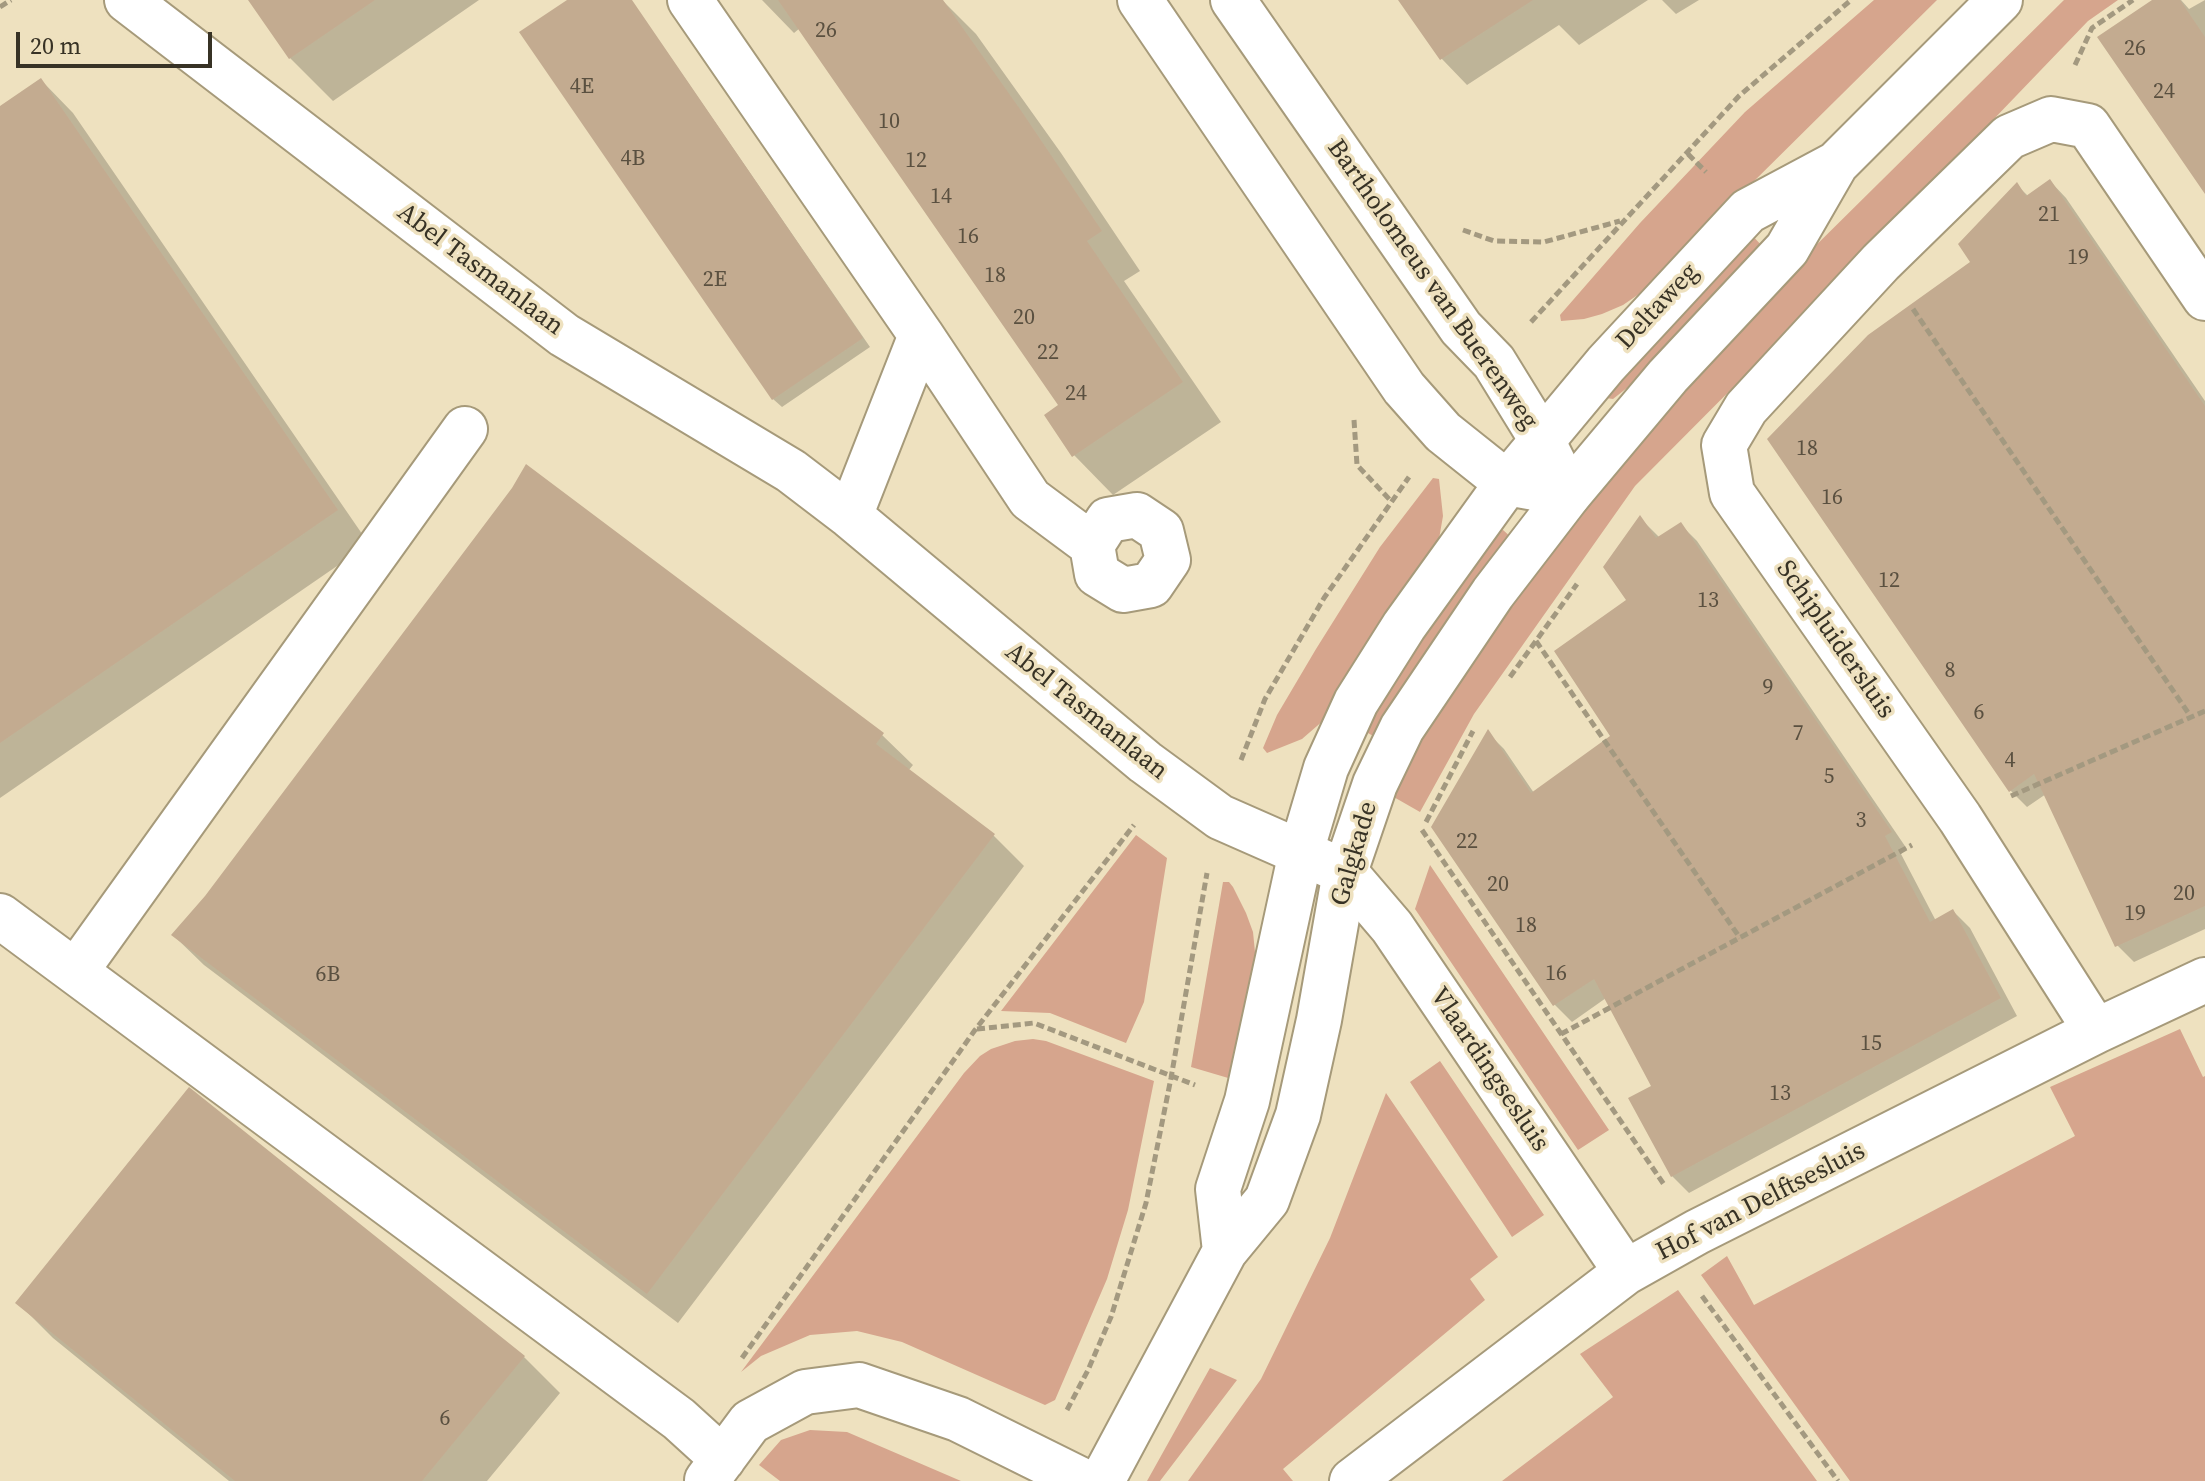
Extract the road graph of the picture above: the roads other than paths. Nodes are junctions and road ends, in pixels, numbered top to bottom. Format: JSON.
{"nodes":[{"id":1,"x":127,"y":0,"type":"edge"},
{"id":2,"x":690,"y":0,"type":"edge"},
{"id":3,"x":1140,"y":0,"type":"edge"},
{"id":4,"x":1233,"y":0,"type":"edge"},
{"id":5,"x":2000,"y":0,"type":"edge"},
{"id":6,"x":1836,"y":164,"type":"junction"},
{"id":7,"x":2205,"y":298,"type":"edge"},
{"id":8,"x":921,"y":335,"type":"junction"},
{"id":9,"x":465,"y":429,"type":"dead end"},
{"id":10,"x":1542,"y":440,"type":"junction"},
{"id":11,"x":1507,"y":483,"type":"junction"},
{"id":12,"x":1569,"y":494,"type":"junction"},
{"id":13,"x":850,"y":516,"type":"junction"},
{"id":14,"x":1092,"y":545,"type":"dead end"},
{"id":15,"x":1301,"y":852,"type":"junction"},
{"id":16,"x":1345,"y":872,"type":"junction"},
{"id":17,"x":0,"y":916,"type":"edge"},
{"id":18,"x":76,"y":971,"type":"junction"},
{"id":19,"x":2205,"y":980,"type":"edge"},
{"id":20,"x":2096,"y":1031,"type":"junction"},
{"id":21,"x":1225,"y":1251,"type":"junction"},
{"id":22,"x":1626,"y":1272,"type":"junction"},
{"id":23,"x":715,"y":1470,"type":"edge"},
{"id":24,"x":1083,"y":1481,"type":"edge"},
{"id":25,"x":1102,"y":1481,"type":"edge"},
{"id":26,"x":1352,"y":1481,"type":"edge"}],
"edges":[{"from":1,"to":13,"type":"street","name":"Abel Tasmanlaan"},
{"from":2,"to":8,"type":"street"},
{"from":3,"to":11,"type":"street"},
{"from":4,"to":10,"type":"street","name":"Bartholomeus van Buerenweg"},
{"from":5,"to":6,"type":"street","name":"Deltaweg"},
{"from":6,"to":10,"type":"street","name":"Deltaweg"},
{"from":6,"to":12,"type":"street","name":"Deltaweg"},
{"from":7,"to":20,"type":"street","name":"Schipluidersluis"},
{"from":8,"to":13,"type":"street"},
{"from":8,"to":14,"type":"street"},
{"from":9,"to":18,"type":"street"},
{"from":10,"to":11,"type":"street","name":"Deltaweg"},
{"from":10,"to":12,"type":"street","name":"Bartholomeus van Buerenweg"},
{"from":11,"to":12,"type":"street"},
{"from":11,"to":15,"type":"street","name":"Galgkade"},
{"from":12,"to":16,"type":"street","name":"Galgkade"},
{"from":13,"to":15,"type":"street","name":"Abel Tasmanlaan"},
{"from":15,"to":16,"type":"street","name":"Abel Tasmanlaan"},
{"from":15,"to":21,"type":"street","name":"Galgkade"},
{"from":16,"to":21,"type":"street","name":"Galgkade"},
{"from":16,"to":22,"type":"street","name":"Vlaardingsesluis"},
{"from":17,"to":18,"type":"street"},
{"from":18,"to":23,"type":"street"},
{"from":19,"to":20,"type":"street","name":"Hof van Delftsesluis"},
{"from":20,"to":22,"type":"street","name":"Hof van Delftsesluis"},
{"from":21,"to":25,"type":"street","name":"Galgkade"},
{"from":22,"to":26,"type":"street","name":"Hof van Delftsesluis"},
{"from":23,"to":24,"type":"street"}]}
